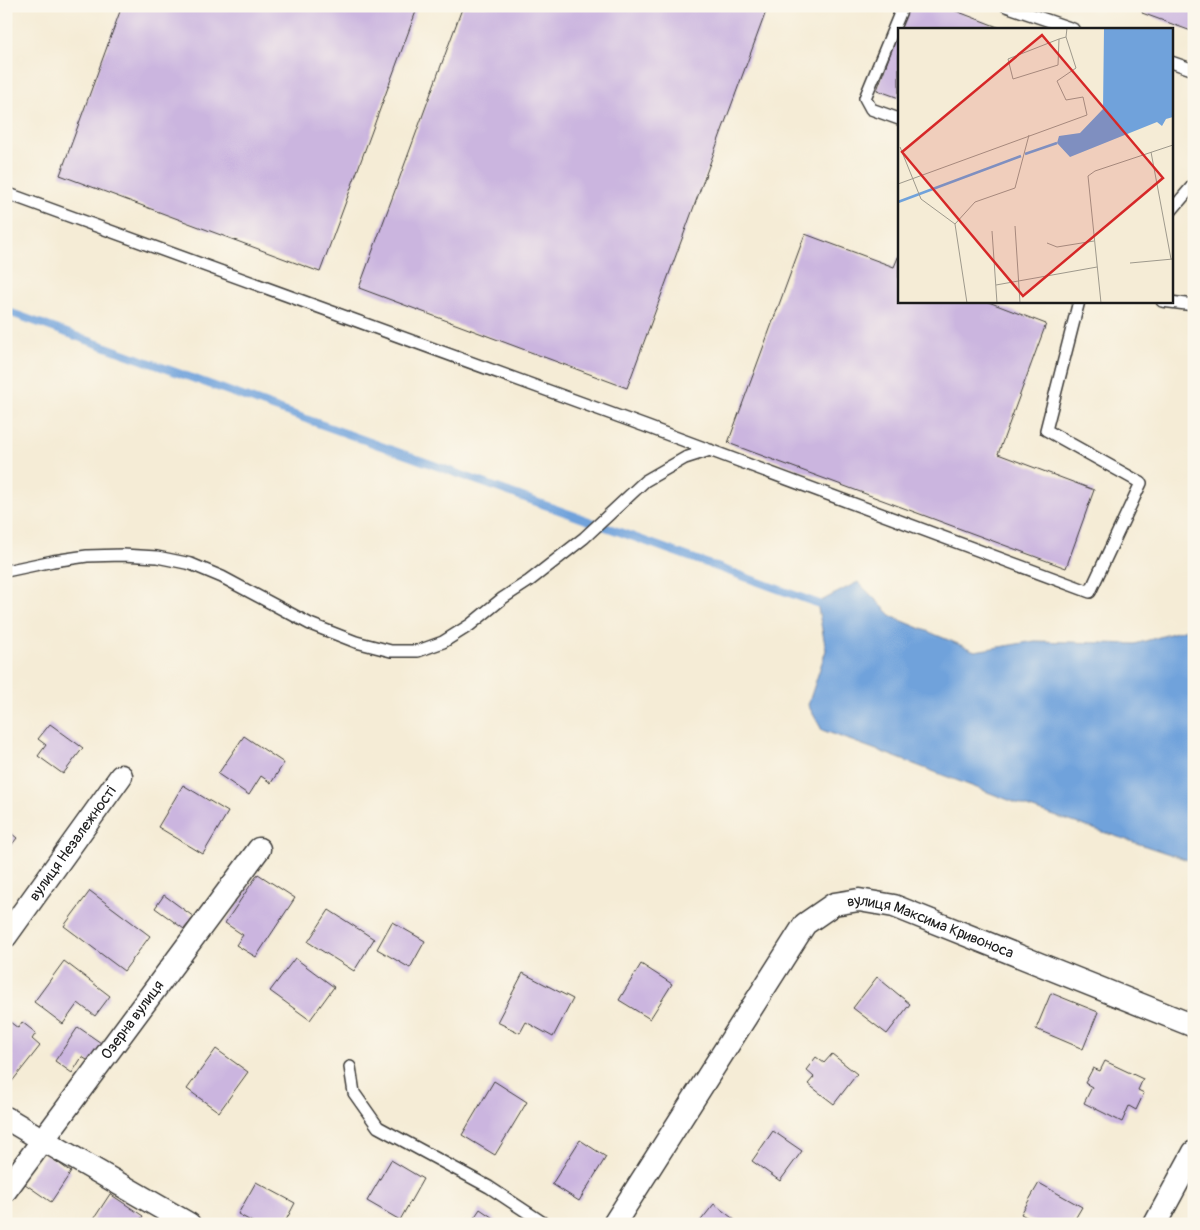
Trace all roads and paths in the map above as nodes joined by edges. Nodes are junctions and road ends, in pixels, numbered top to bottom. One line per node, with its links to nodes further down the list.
1 (903, 6): 6 (lane)
2 (1006, 6): 3 (lane)
3 (1070, 28)
4 (1172, 62): 5 (lane)
5 (1194, 70)
6 (898, 119)
7 (1194, 184): 9 (lane)
8 (6, 194): 13 (lane)
9 (1172, 210)
10 (1079, 302): 13 (lane)
11 (1170, 302): 12 (lane)
12 (1194, 305)
13 (710, 450): 14 (lane)
14 (6, 571)
15 (121, 776): 17 (street, вулиця Незалежності)
16 (259, 849): 21 (street, Озерна вулиця)
17 (6, 936)
18 (1194, 1026): 26 (street, вулиця Максима Кривоноса)
19 (350, 1067): 25 (lane)
20 (6, 1118): 21 (street)
21 (43, 1140): 23 (street, Озерна вулиця); 24 (street)
22 (1194, 1152): 27 (street)
23 (6, 1190)
24 (189, 1224)
25 (545, 1224)
26 (614, 1224)
27 (1155, 1224)

